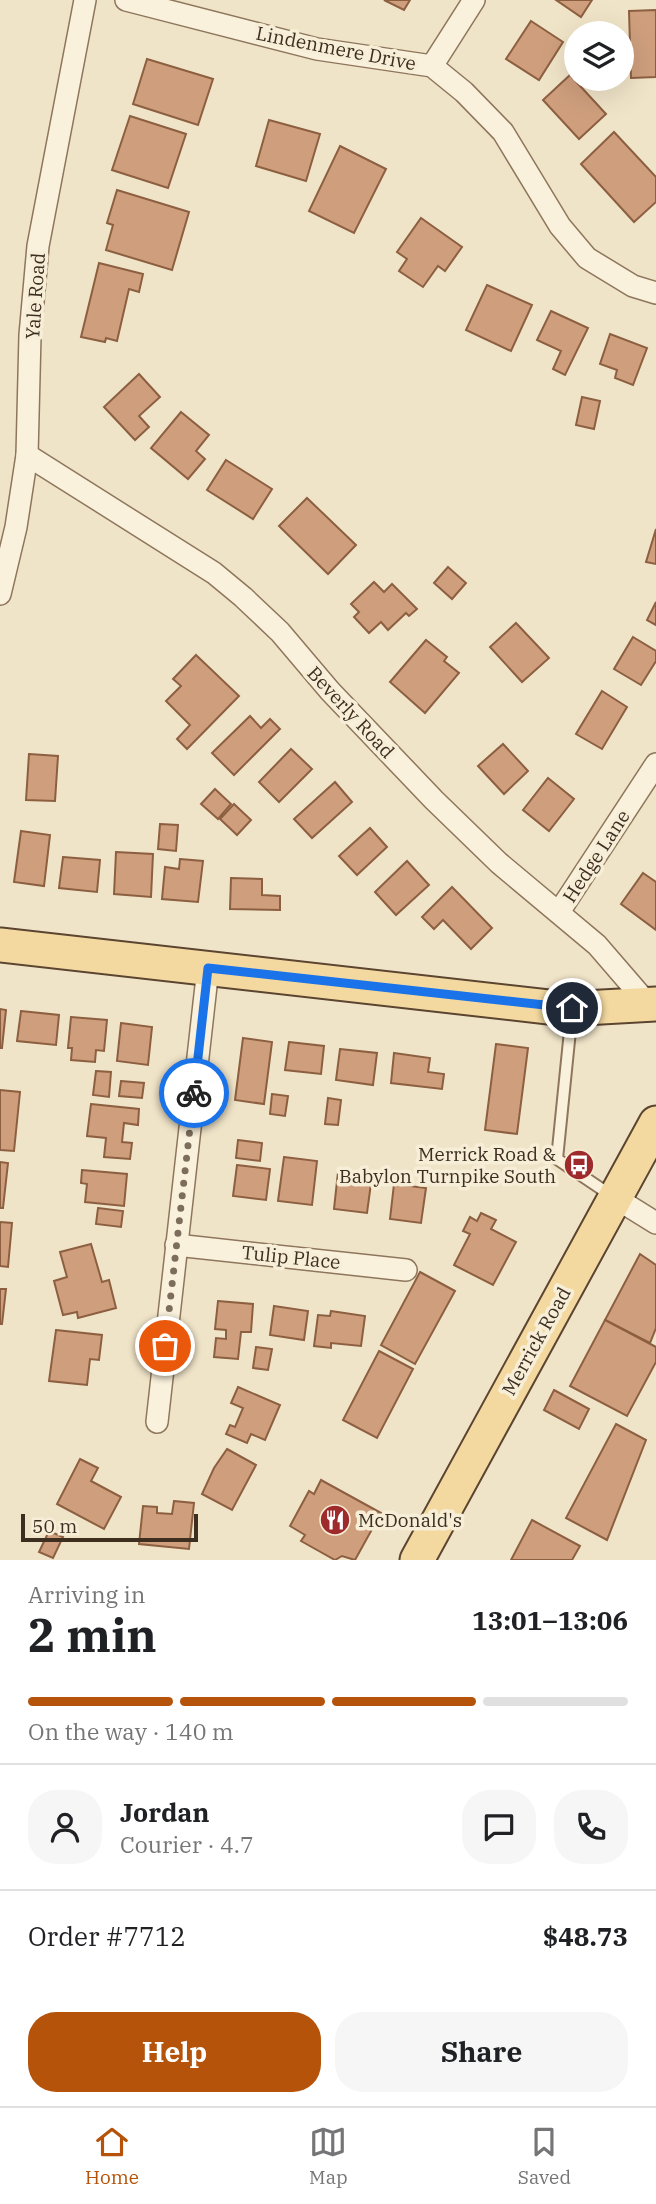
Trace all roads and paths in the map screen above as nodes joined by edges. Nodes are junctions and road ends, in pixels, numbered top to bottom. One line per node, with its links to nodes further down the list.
1 (85, 0): 7 (street, Yale Road)
2 (127, 0): 4 (street, Lindenmere Drive)
3 (474, 0): 5 (street)
4 (186, 8): 5 (street, Lindenmere Drive)
5 (432, 66): 6 (street, Lindenmere Drive)
6 (656, 293)
7 (27, 455): 8 (street, Yale Road); 10 (street, Beverly Road)
8 (0, 594)
9 (656, 764): 10 (street, Hedge Lane)
10 (559, 912): 13 (street, Beverly Road)
11 (0, 945): 12 (main road)
12 (208, 968): 14 (main road); 18 (street)
13 (652, 1004): 14 (main road)
14 (572, 1008): 16 (lane)
15 (656, 1123): 16 (main road, Merrick Road)
16 (614, 1197): 17 (street); 21 (main road, Merrick Road)
17 (656, 1223)
18 (176, 1245): 19 (street, Tulip Place); 20 (street)
19 (407, 1270)
20 (156, 1422)
21 (417, 1560)

